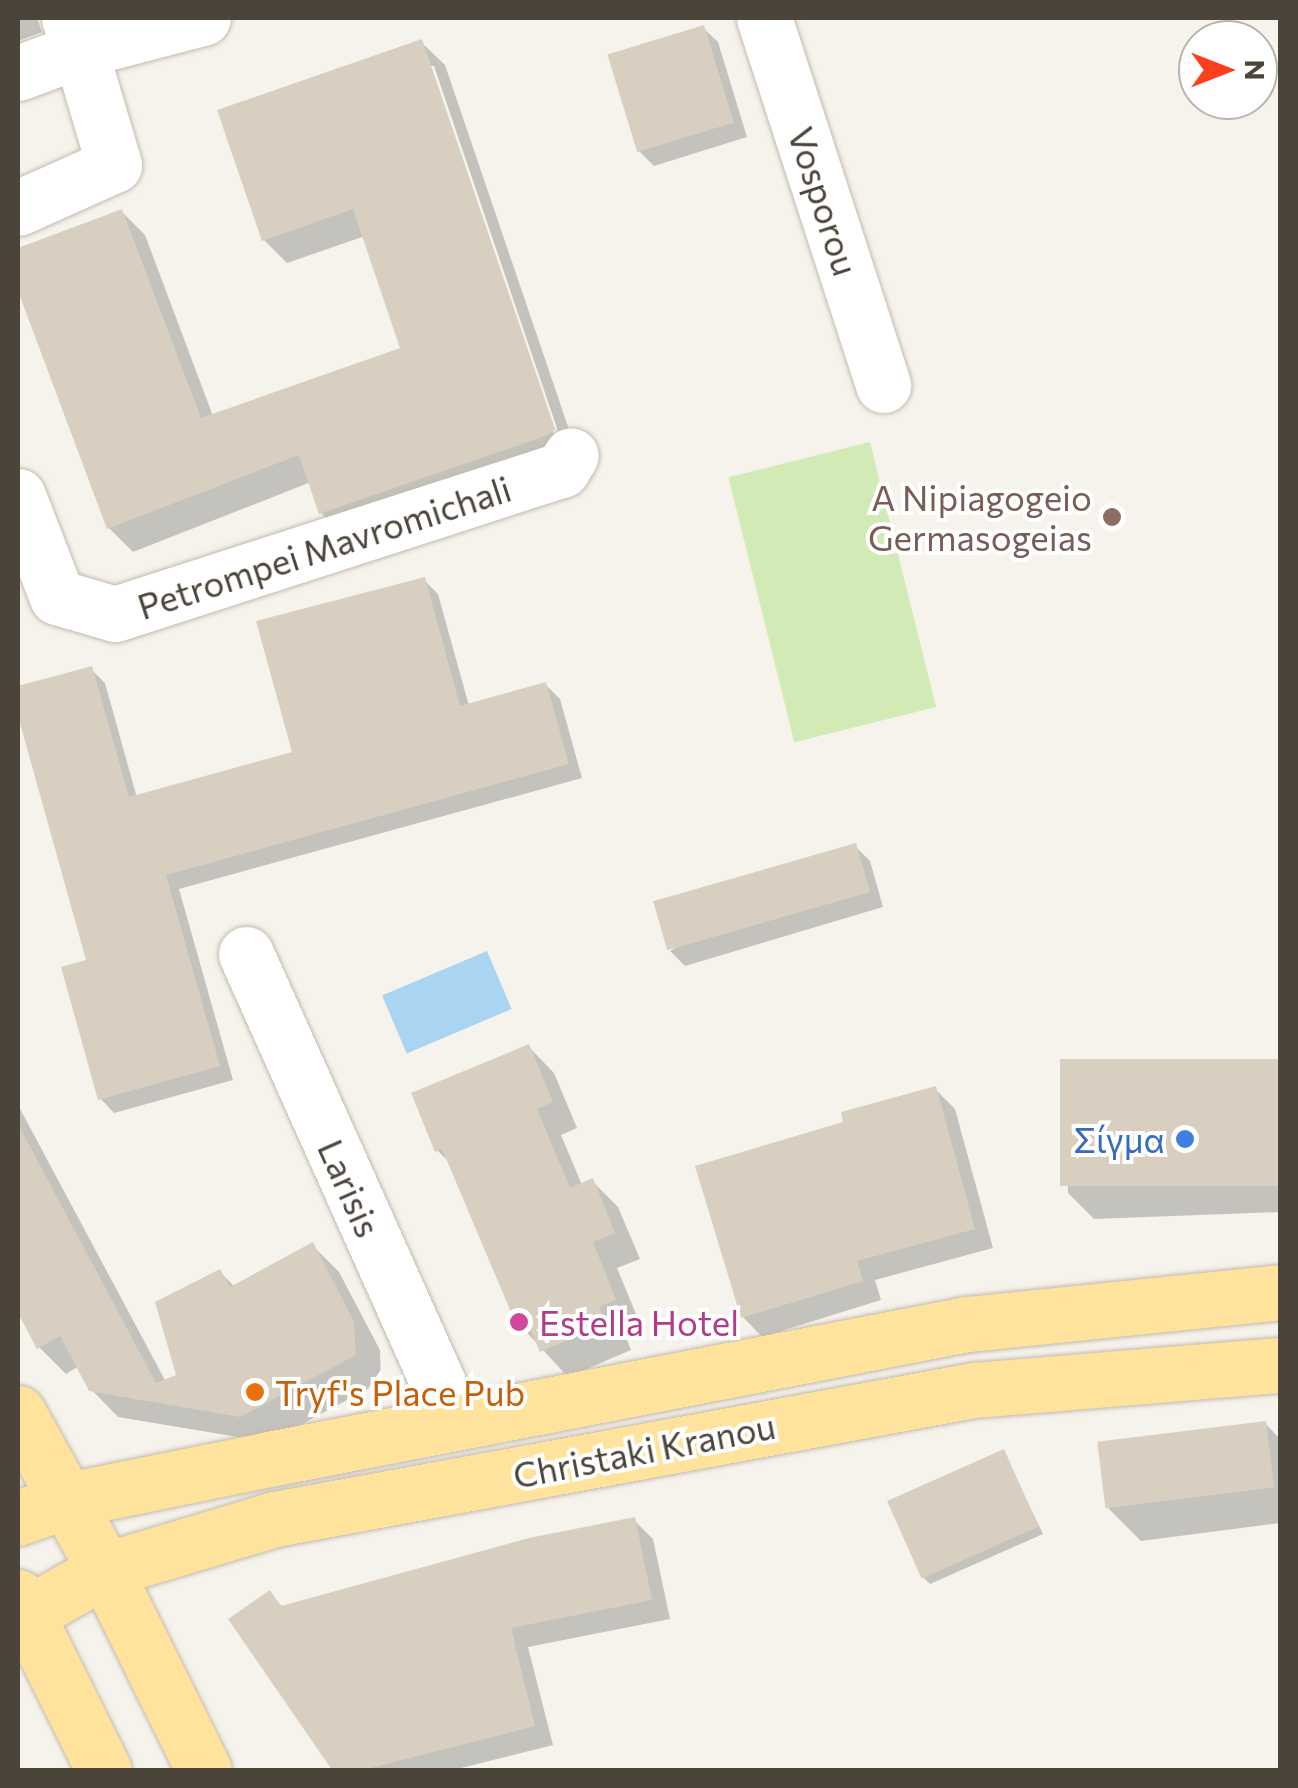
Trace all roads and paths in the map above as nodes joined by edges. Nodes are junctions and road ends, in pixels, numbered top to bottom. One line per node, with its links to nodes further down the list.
1 (203, 18): 3 (street)
2 (764, 18): 6 (street, Vosporou)
3 (74, 34): 4 (street); 5 (street)
4 (18, 73)
5 (18, 208)
6 (883, 385)
7 (571, 455): 8 (street, Petrompei Mavromichali)
8 (18, 496)
9 (246, 954): 13 (street, Larisis)
10 (1280, 1292): 13 (main road, Christaki Kranou)
11 (1280, 1365): 16 (main road, Christaki Kranou)
12 (18, 1412): 14 (main road)
13 (455, 1421): 14 (main road, Christaki Kranou)
14 (68, 1500): 15 (main road, Christaki Kranou); 16 (main road)
15 (18, 1518)
16 (105, 1570): 17 (main road, Christaki Kranou); 19 (main road)
17 (22, 1606): 18 (main road)
18 (104, 1770)
19 (204, 1770)

